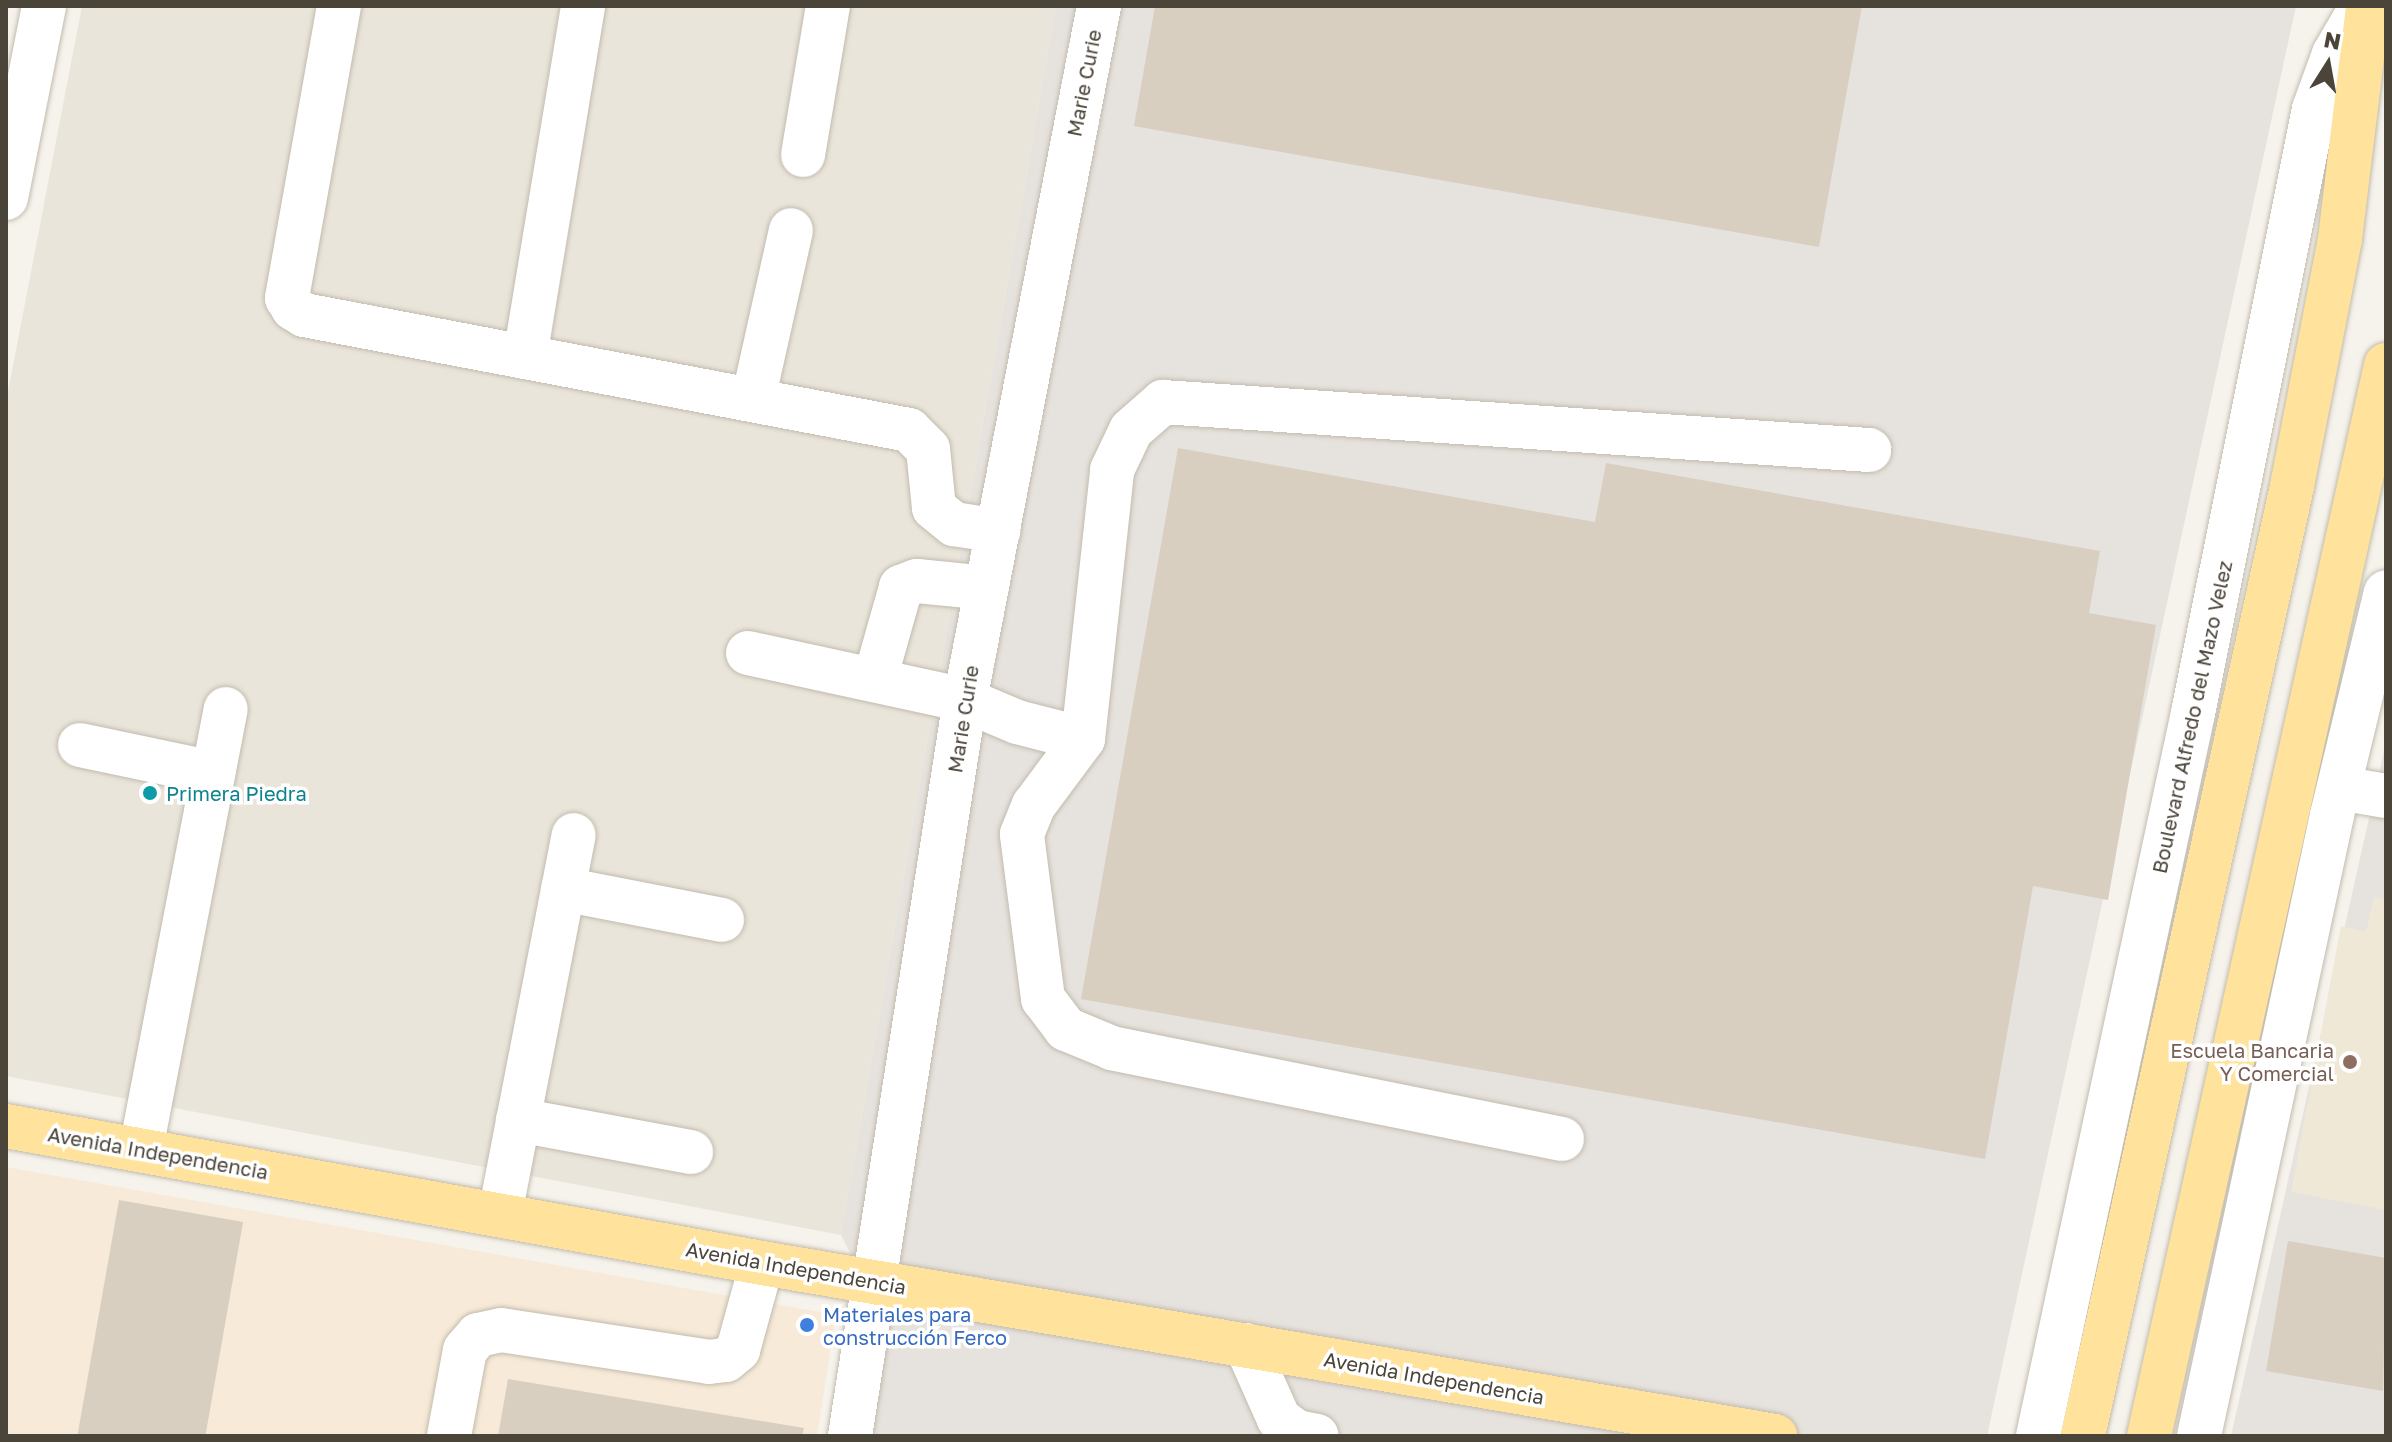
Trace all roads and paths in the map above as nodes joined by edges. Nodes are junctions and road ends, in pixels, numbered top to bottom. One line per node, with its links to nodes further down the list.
1 (44, 6): 8 (street)
2 (339, 6): 10 (street)
3 (583, 6): 10 (street)
4 (828, 6): 7 (street)
5 (1099, 6): 14 (street, Marie Curie)
6 (2365, 6): 43 (street, Boulevard Alfredo del Mazo Velez); 44 (main road, Boulevard Alfredo del Mazo Velez)
7 (803, 155)
8 (6, 198)
9 (791, 230): 12 (street)
10 (525, 357): 12 (street)
11 (2386, 365): 45 (main road)
12 (753, 400): 14 (street)
13 (1869, 450): 21 (street)
14 (998, 531): 15 (street, Marie Curie)
15 (987, 588): 18 (street); 19 (street, Marie Curie)
16 (2386, 592): 24 (street)
17 (748, 653): 18 (street)
18 (875, 679): 19 (street)
19 (965, 700): 21 (street); 36 (street, Marie Curie)
20 (226, 709): 23 (street)
21 (1083, 739): 31 (street)
22 (80, 745): 23 (street)
23 (213, 773): 32 (street)
24 (2339, 788): 25 (street); 46 (street)
25 (2386, 796)
26 (574, 835): 27 (street)
27 (563, 889): 28 (street); 29 (street)
28 (722, 920)
29 (518, 1120): 33 (street); 34 (street)
30 (6, 1126): 32 (main road, Avenida Independencia)
31 (1562, 1139)
32 (141, 1149): 34 (main road, Avenida Independencia)
33 (691, 1152)
34 (500, 1214): 35 (main road, Avenida Independencia)
35 (762, 1263): 36 (main road, Avenida Independencia); 39 (street)
36 (877, 1282): 37 (main road, Avenida Independencia); 40 (street, Marie Curie)
37 (1246, 1345): 38 (main road, Avenida Independencia); 41 (street)
38 (1708, 1431): 42 (main road, Avenida Independencia)
39 (449, 1436)
40 (850, 1436)
41 (1317, 1436)
42 (1775, 1436)
43 (2038, 1436)
44 (2083, 1436)
45 (2149, 1436)
46 (2199, 1436)

